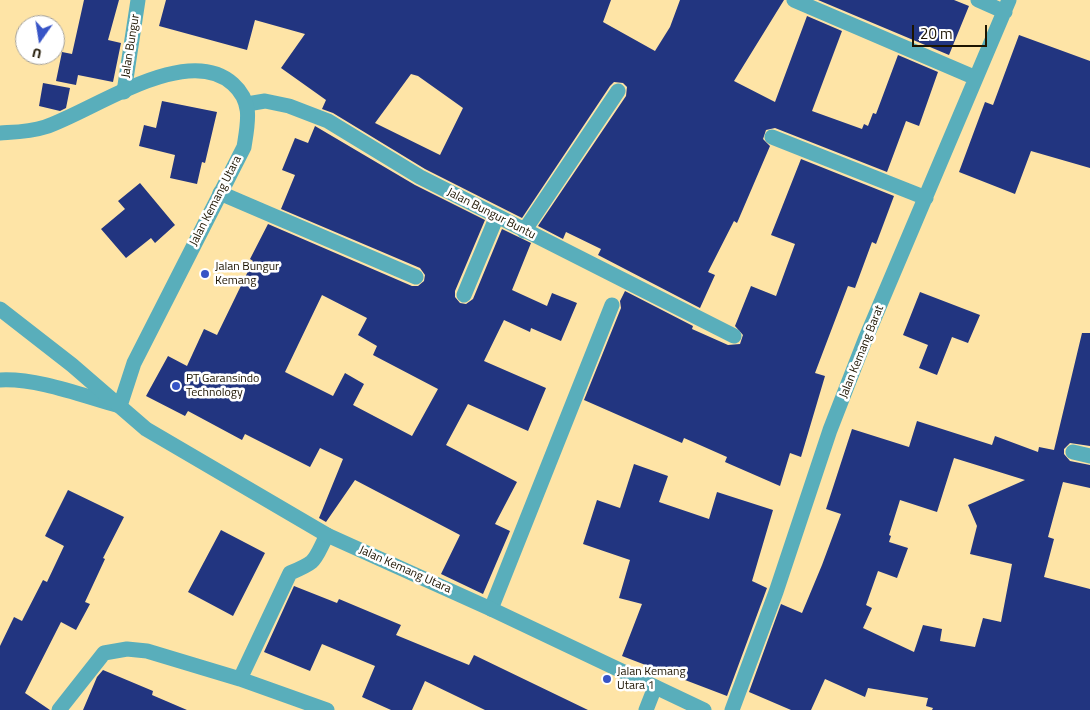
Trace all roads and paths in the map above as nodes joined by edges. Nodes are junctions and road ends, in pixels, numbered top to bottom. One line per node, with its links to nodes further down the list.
1 (138, 0): 7 (street, Jalan Bungur)
2 (794, 0): 5 (street)
3 (978, 0): 4 (street)
4 (1007, 6): 5 (street, Jalan Kemang Barat)
5 (976, 78): 12 (street, Jalan Kemang Barat)
6 (618, 91): 14 (street)
7 (124, 92): 8 (street); 9 (street)
8 (247, 104): 11 (street, Jalan Kemang Utara); 13 (street, Jalan Bungur Buntu)
9 (0, 133)
10 (772, 137): 12 (street)
11 (220, 193): 15 (street); 21 (street, Jalan Kemang Utara)
12 (926, 198): 32 (street, Jalan Kemang Barat)
13 (498, 216): 14 (street, Jalan Bungur Buntu); 16 (street)
14 (524, 231): 19 (street, Jalan Bungur Buntu)
15 (416, 276)
16 (464, 295)
17 (612, 305): 25 (street)
18 (0, 309): 21 (street, Jalan Kemang Utara)
19 (734, 336)
20 (0, 380): 21 (street)
21 (120, 406): 24 (street, Jalan Kemang Utara)
22 (1073, 452): 23 (street)
23 (1090, 456)
24 (327, 535): 25 (street, Jalan Kemang Utara); 26 (street)
25 (491, 608): 27 (street, Jalan Kemang Utara)
26 (240, 679): 28 (street); 29 (street)
27 (655, 688): 30 (street); 31 (street, Jalan Kemang Utara)
28 (59, 710)
29 (328, 710)
30 (646, 710)
31 (704, 710)
32 (732, 710)

